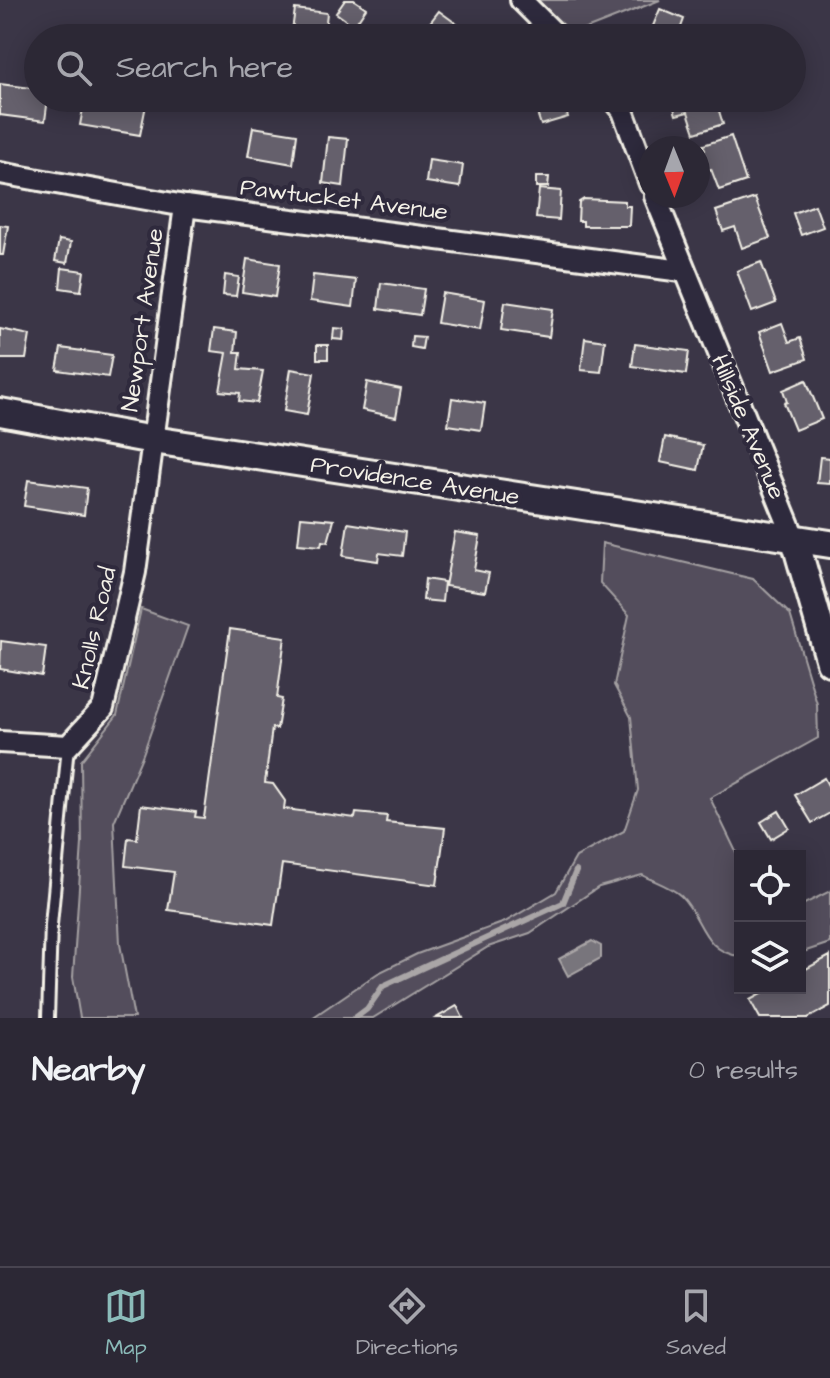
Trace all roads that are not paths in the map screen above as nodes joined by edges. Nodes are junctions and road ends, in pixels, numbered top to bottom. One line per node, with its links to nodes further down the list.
1 (521, 0): 2 (street)
2 (545, 24)
3 (623, 112): 4 (street)
4 (638, 152)
5 (0, 173): 6 (street, Pawtucket Avenue)
6 (185, 206): 8 (street, Pawtucket Avenue); 10 (street, Newport Avenue)
7 (659, 208): 8 (street, Hillside Avenue)
8 (682, 271): 11 (street, Hillside Avenue)
9 (0, 412): 10 (street, Providence Avenue)
10 (153, 440): 11 (street, Providence Avenue); 15 (street, Knolls Road)
11 (795, 540): 12 (street, Providence Avenue); 13 (street, Hillside Avenue)
12 (830, 544)
13 (830, 662)
14 (0, 742): 15 (street)
15 (68, 746): 16 (lane)
16 (48, 1018)

